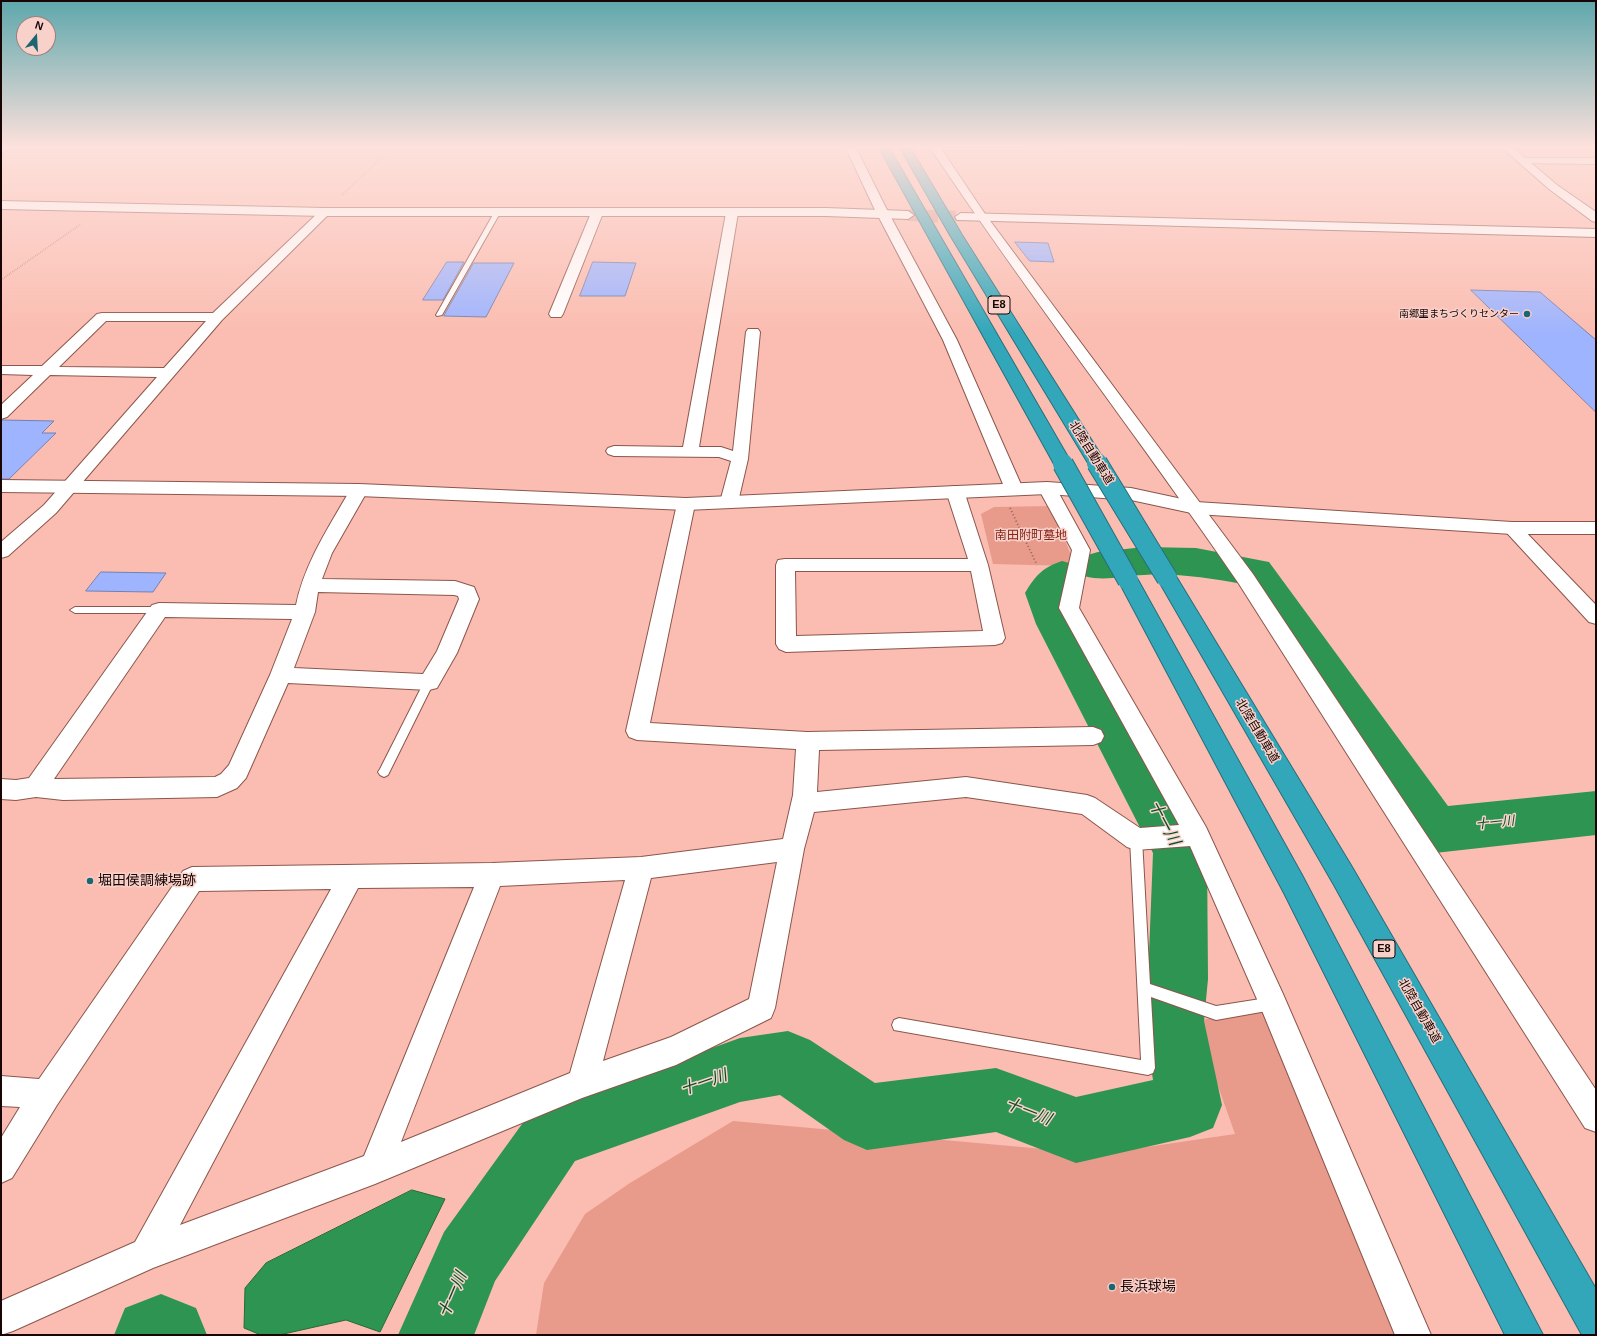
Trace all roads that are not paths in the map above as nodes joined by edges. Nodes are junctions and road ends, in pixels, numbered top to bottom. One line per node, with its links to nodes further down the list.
1 (165, 208): 7 (street)
2 (881, 208): 11 (street)
3 (917, 208): 73 (highway, E8, bridge)
4 (940, 208): 71 (highway, 北陸自動車道 / E8, bridge)
5 (976, 208): 13 (street)
6 (1583, 208): 15 (street)
7 (324, 212): 8 (street); 19 (street)
8 (497, 213): 9 (street); 18 (lane)
9 (597, 213): 10 (street); 17 (street)
10 (732, 213): 11 (street); 26 (street)
11 (884, 214): 12 (street); 31 (street)
12 (908, 215)
13 (981, 216): 14 (street); 16 (street); 36 (street)
14 (961, 217)
15 (1596, 218)
16 (1596, 233)
17 (556, 314)
18 (439, 315)
19 (218, 317): 22 (street); 23 (street)
20 (753, 332): 27 (street)
21 (1, 370): 22 (street)
22 (45, 372): 23 (street); 24 (street)
23 (169, 373): 29 (street)
24 (1, 414)
25 (614, 451): 26 (street)
26 (690, 452): 27 (street)
27 (740, 459): 34 (street)
28 (1, 486): 29 (street)
29 (71, 488): 32 (street); 39 (street)
30 (1047, 488): 31 (street); 36 (street); 54 (street)
31 (1008, 489): 33 (street)
32 (359, 490): 35 (street); 41 (street)
33 (955, 491): 34 (street); 40 (street)
34 (729, 502): 35 (street)
35 (686, 504): 49 (street)
36 (1196, 508): 37 (street); 66 (street)
37 (1512, 528): 38 (street); 45 (street)
38 (1596, 528)
39 (1, 552)
40 (978, 565): 40 (street)
41 (310, 585): 44 (street); 47 (street)
42 (75, 610): 43 (lane)
43 (159, 610): 44 (street); 51 (street)
44 (305, 612): 46 (street)
45 (1596, 617)
46 (281, 675): 47 (street); 51 (street)
47 (429, 682): 50 (lane)
48 (1093, 736): 49 (street)
49 (806, 741): 53 (street)
50 (384, 772)
51 (36, 787): 52 (street)
52 (1, 789)
53 (805, 803): 55 (street); 56 (street)
54 (1192, 835): 55 (street); 61 (street)
55 (1145, 838): 60 (lane)
56 (792, 848): 57 (street); 63 (street)
57 (641, 868): 58 (street); 63 (street)
58 (492, 875): 59 (street); 68 (street)
59 (350, 878): 65 (street); 69 (street)
60 (1143, 988): 61 (lane); 62 (lane)
61 (1273, 1004): 72 (street)
62 (899, 1025)
63 (582, 1083): 68 (street)
64 (1, 1091): 65 (street)
65 (46, 1094): 67 (street)
66 (1596, 1117)
67 (1, 1167)
68 (376, 1168): 69 (street)
69 (147, 1254): 70 (street)
70 (1, 1319)
71 (1596, 1324)
72 (1413, 1335)
73 (1525, 1335)

